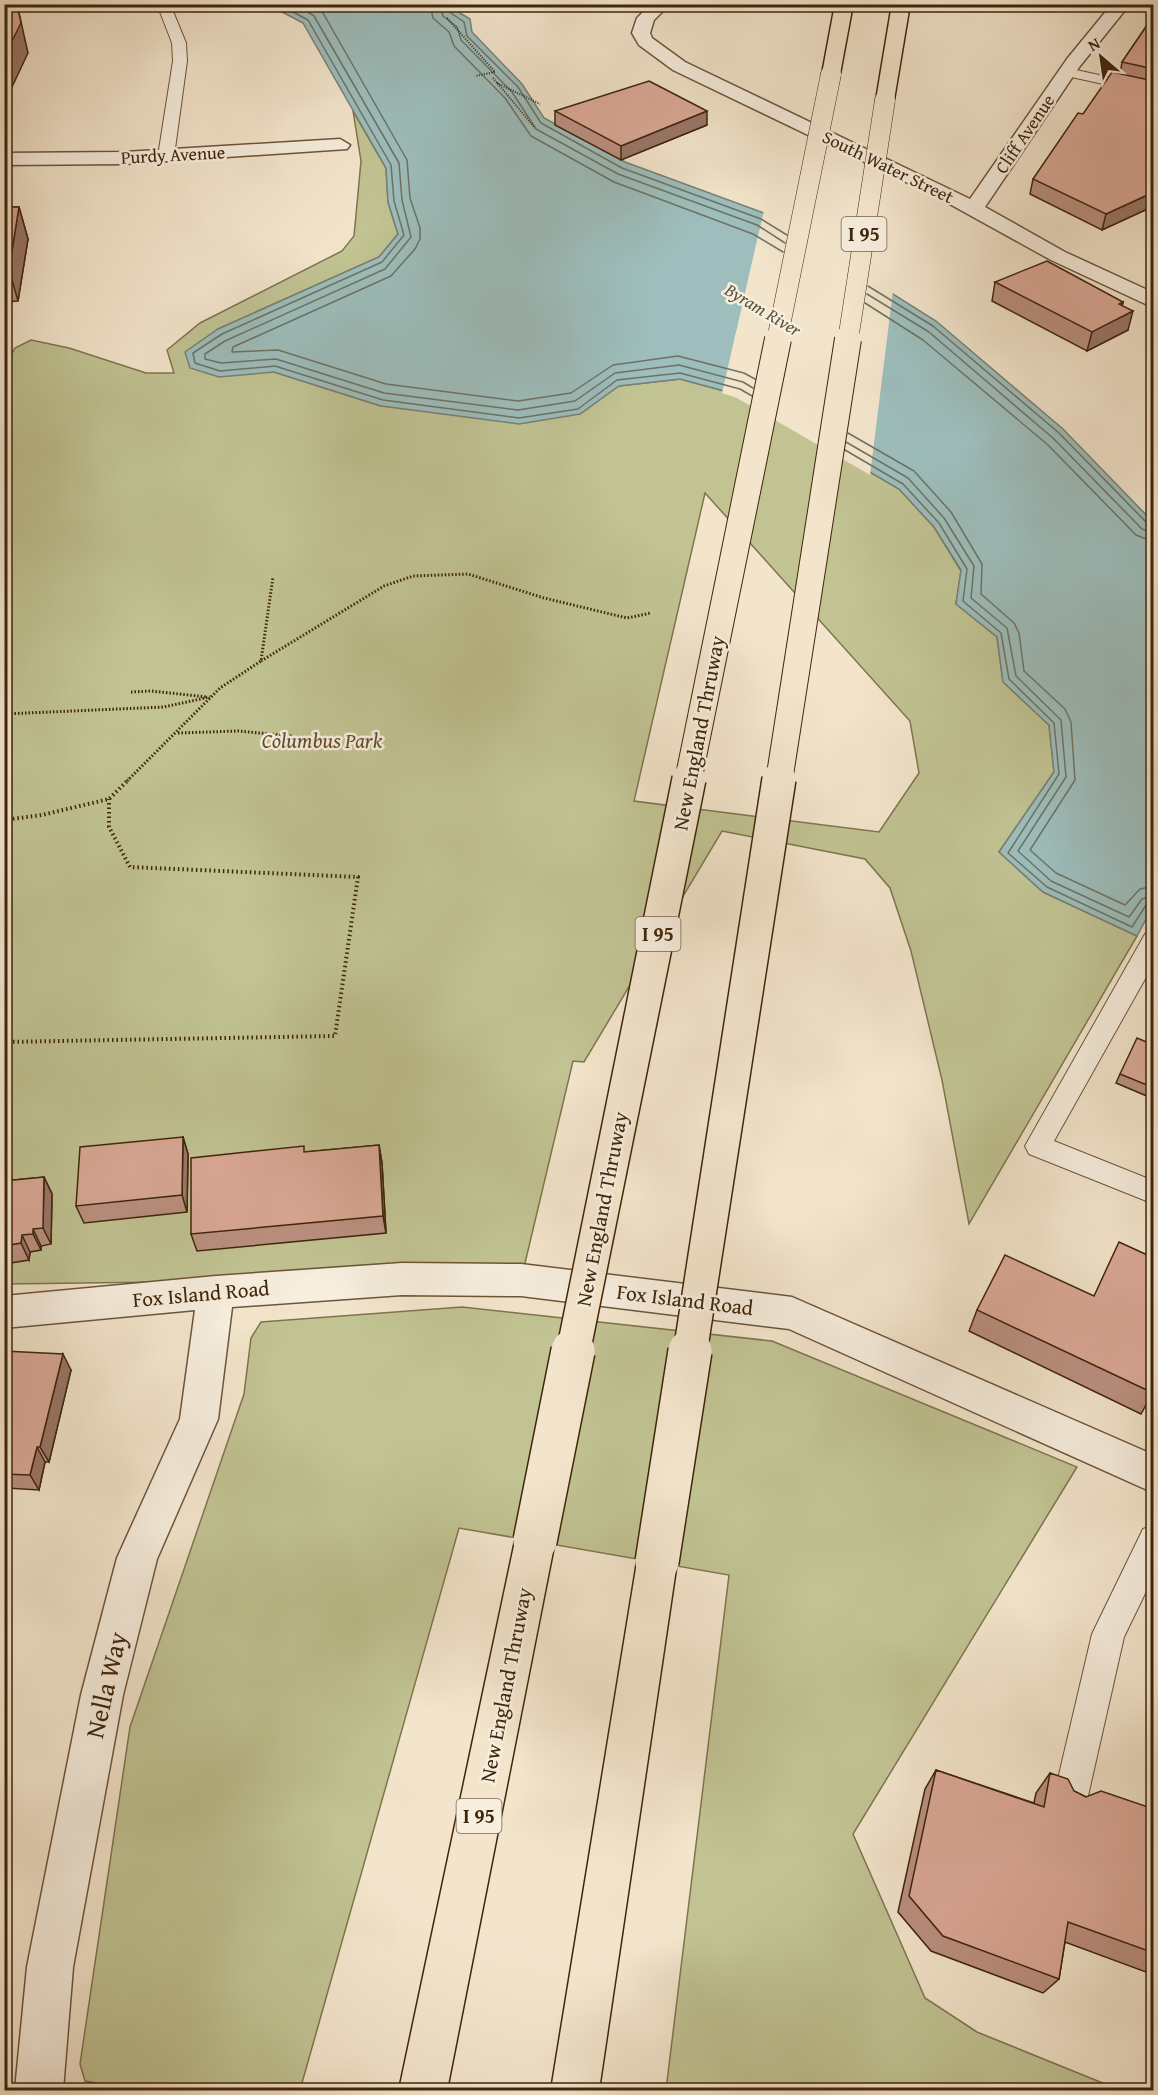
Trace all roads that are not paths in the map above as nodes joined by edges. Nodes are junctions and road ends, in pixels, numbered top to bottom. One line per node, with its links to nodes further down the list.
1 (164, 4): 10 (lane)
2 (662, 4): 6 (street, South Water Street)
3 (844, 4): 23 (highway, New England Thruway / I 95, bridge)
4 (901, 4): 17 (highway, I 95, bridge)
5 (1122, 4): 7 (street, Cliff Avenue)
6 (641, 11): 12 (street, South Water Street)
7 (1067, 72): 8 (lane); 12 (street, Cliff Avenue)
8 (1154, 91)
9 (340, 145): 10 (street, Purdy Avenue)
10 (166, 156): 11 (street, Purdy Avenue)
11 (4, 159)
12 (974, 208): 13 (street, South Water Street)
13 (1154, 302)
14 (1154, 940): 15 (lane)
15 (1154, 1193)
16 (216, 1292): 17 (street, Fox Island Road); 18 (street, Fox Island Road); 22 (street, Nella Way)
17 (698, 1302): 19 (street, Fox Island Road); 24 (highway, I 95, bridge)
18 (4, 1312)
19 (1154, 1475)
20 (1154, 1540): 21 (lane)
21 (1071, 1796)
22 (39, 2091)
23 (423, 2091)
24 (575, 2091)

